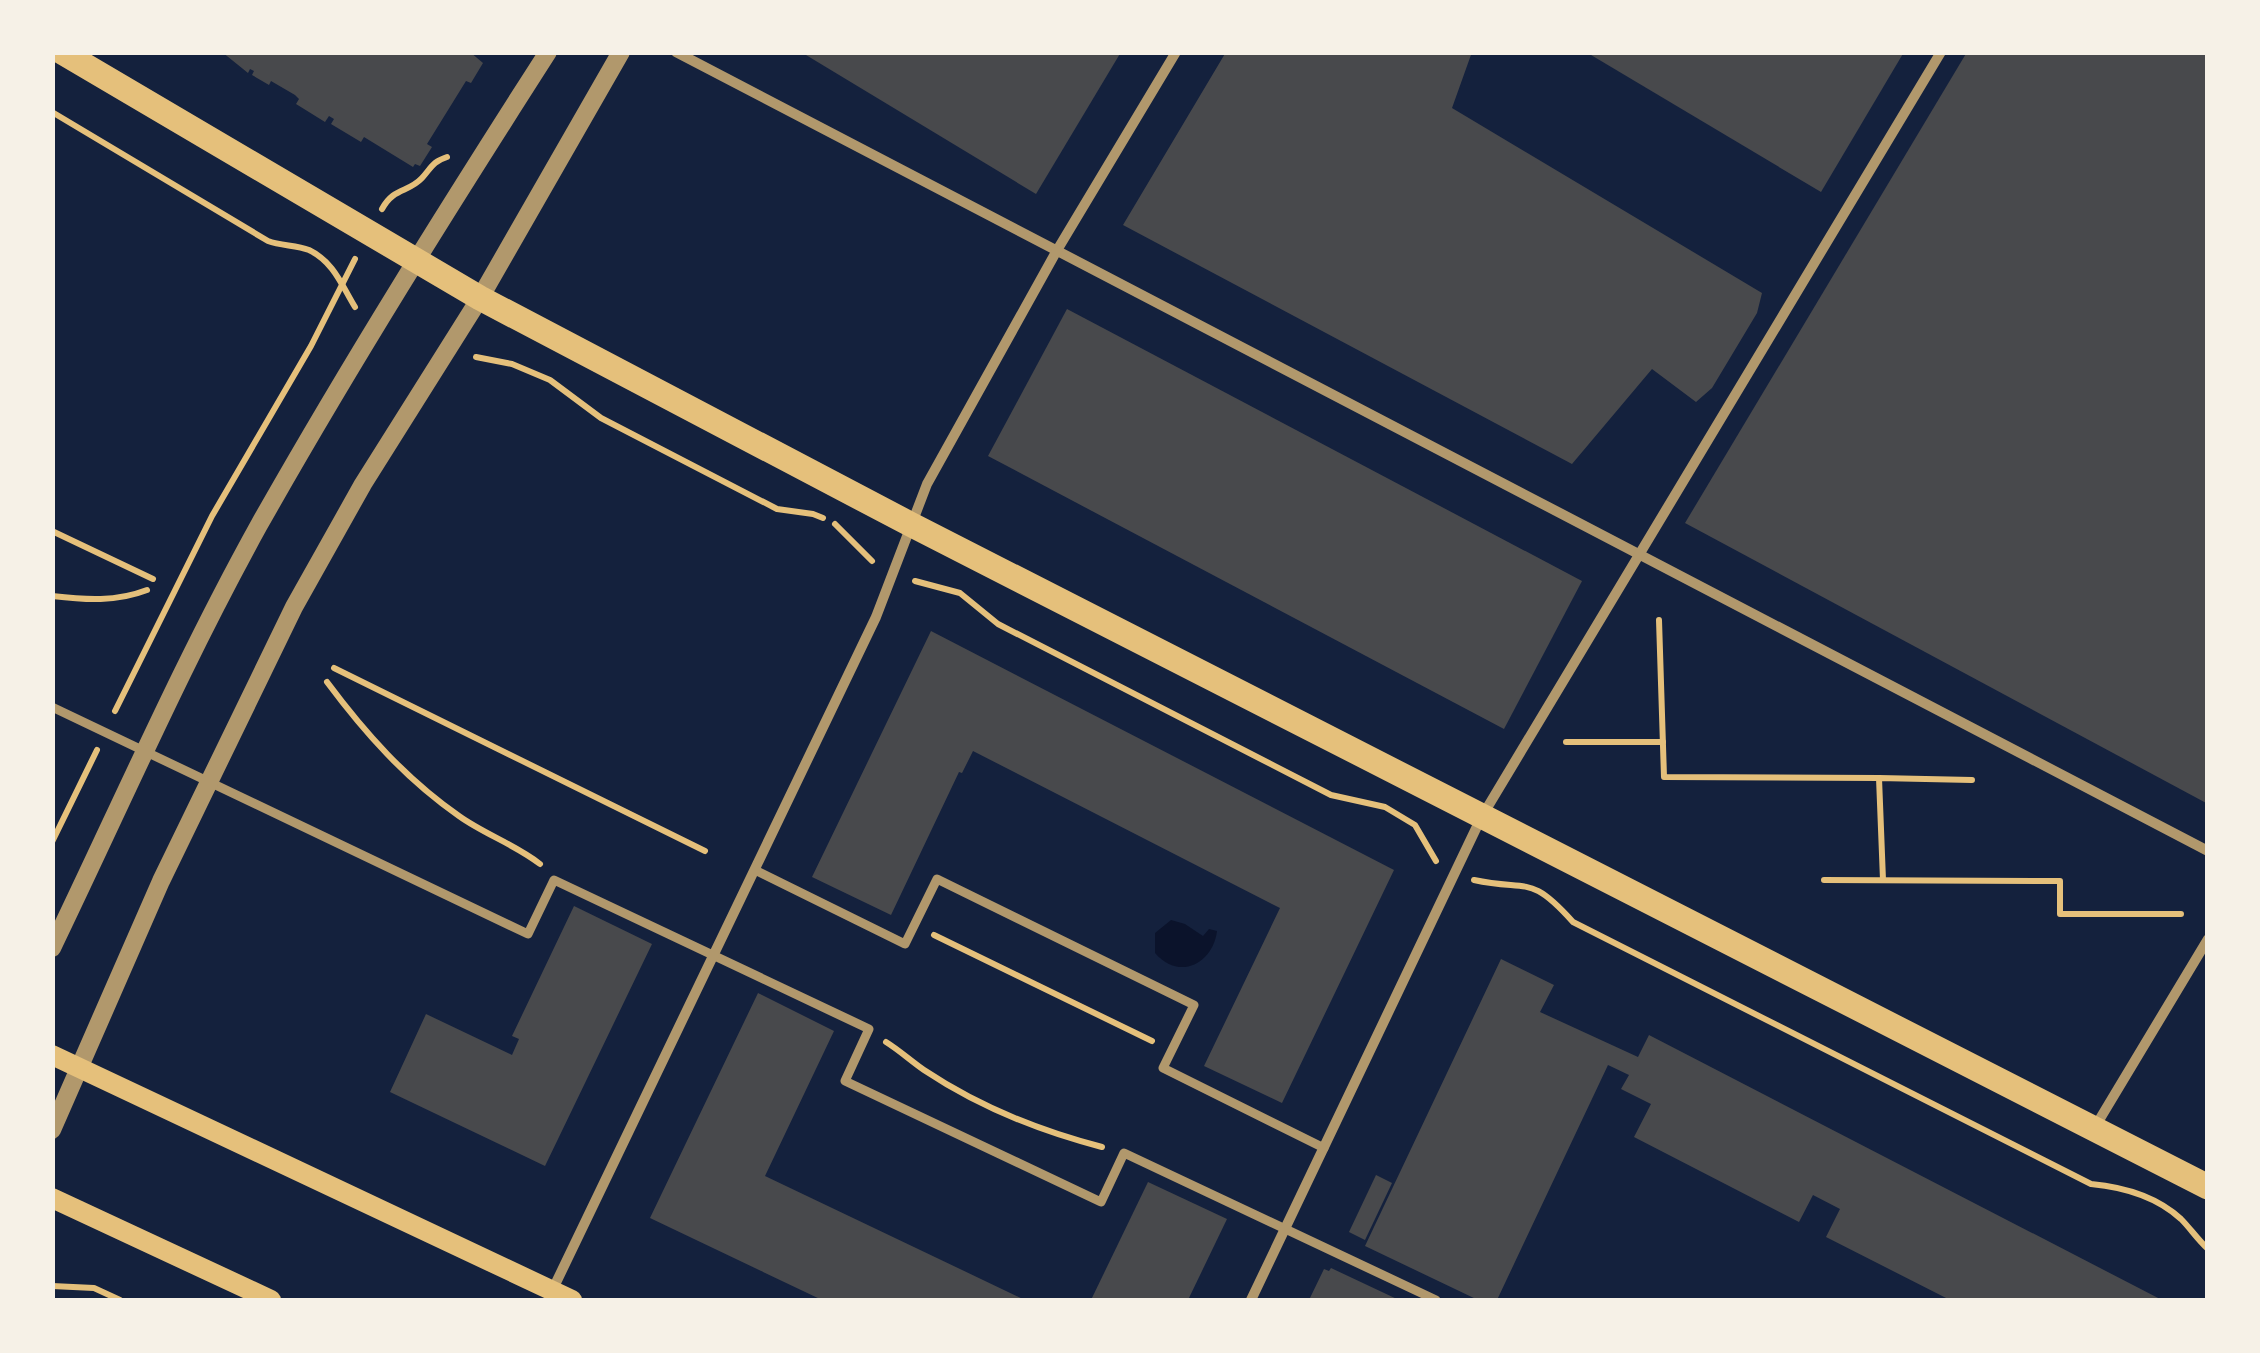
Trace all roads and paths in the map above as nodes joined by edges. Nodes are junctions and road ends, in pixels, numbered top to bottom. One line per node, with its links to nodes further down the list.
1 (62, 52): 9 (main road)
2 (548, 52): 11 (street)
3 (621, 52): 13 (street)
4 (676, 52): 10 (street)
5 (1176, 52): 10 (street)
6 (1941, 52): 18 (street)
7 (52, 112): 12 (path)
8 (454, 151): 9 (path)
9 (368, 234): 11 (main road); 12 (path)
10 (1056, 252): 16 (street); 18 (street)
11 (414, 261): 13 (main road); 14 (street)
12 (343, 282): 14 (path); 27 (path)
13 (480, 298): 15 (street); 16 (main road)
14 (378, 322): 30 (street)
15 (445, 350): 19 (path); 33 (street)
16 (910, 524): 19 (street); 34 (main road)
17 (52, 531): 20 (path)
18 (1640, 554): 34 (street); 36 (street)
19 (892, 570): 38 (street); 39 (path)
20 (152, 579)
21 (147, 590): 22 (path)
22 (52, 596)
23 (1659, 620): 29 (path)
24 (334, 668): 37 (path)
25 (327, 682): 40 (path)
26 (52, 707): 27 (street)
27 (105, 732): 30 (street); 35 (path)
28 (1566, 742): 29 (path)
29 (1663, 742): 31 (path)
30 (146, 752): 33 (street); 46 (street)
31 (1879, 778): 32 (path); 42 (path)
32 (1972, 780)
33 (208, 782): 40 (street); 51 (street)
34 (1481, 818): 39 (street); 52 (main road)
35 (52, 842)
36 (2208, 850)
37 (705, 851)
38 (755, 870): 44 (street); 47 (street)
39 (1456, 872): 54 (street); 59 (path)
40 (554, 880): 47 (street)
41 (1824, 880): 42 (path)
42 (1883, 880): 43 (path)
43 (2181, 914)
44 (915, 926): 49 (path); 49 (street)
45 (2208, 939): 52 (street)
46 (52, 948)
47 (713, 956): 48 (street); 61 (street)
48 (869, 1029): 55 (path); 55 (street)
49 (1172, 1050): 54 (street)
50 (52, 1055): 51 (main road)
51 (78, 1067): 53 (street); 61 (main road)
52 (2094, 1129): 56 (main road)
53 (52, 1130)
54 (1324, 1148): 58 (street)
55 (1124, 1153): 58 (street)
56 (2208, 1187)
57 (52, 1198): 63 (main road)
58 (1286, 1228): 64 (street); 65 (street)
59 (2208, 1249)
60 (52, 1286): 62 (path)
61 (562, 1296)
62 (120, 1300)
63 (271, 1300)
64 (1251, 1300)
65 (1436, 1300)

